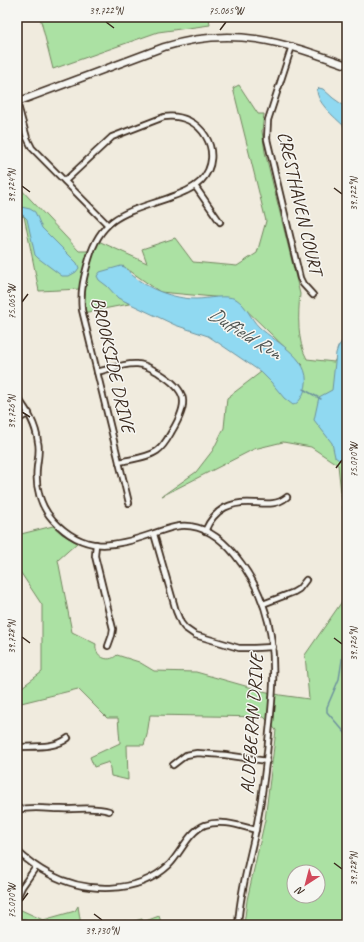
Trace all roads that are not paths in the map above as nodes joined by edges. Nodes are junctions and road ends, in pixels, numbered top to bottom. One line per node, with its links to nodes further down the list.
1 (292, 46): 2 (street); 3 (street); 8 (street, CRESTHAVEN COURT)
2 (347, 65)
3 (17, 102): 4 (street)
4 (65, 181): 5 (street, BROOKSIDE DRIVE); 7 (street)
5 (195, 186): 6 (street); 7 (street, BROOKSIDE DRIVE)
6 (220, 222)
7 (107, 224): 9 (street, BROOKSIDE DRIVE)
8 (313, 295)
9 (97, 372): 13 (street, BROOKSIDE DRIVE); 13 (street)
10 (17, 397): 11 (street, ALDEBERAN DRIVE)
11 (29, 413): 12 (street); 18 (street, ALDEBERAN DRIVE)
12 (17, 420)
13 (119, 462): 15 (street, BROOKSIDE DRIVE)
14 (287, 497): 16 (street)
15 (129, 503)
16 (206, 531): 17 (street, ALDEBERAN DRIVE); 20 (street, ALDEBERAN DRIVE)
17 (154, 534): 18 (street, ALDEBERAN DRIVE); 22 (street)
18 (96, 544): 21 (street)
19 (306, 580): 20 (street)
20 (263, 604): 22 (street, ALDEBERAN DRIVE)
21 (108, 646)
22 (273, 647): 25 (street, ALDEBERAN DRIVE)
23 (68, 738): 24 (street)
24 (17, 747)
25 (267, 760): 26 (street); 29 (street, ALDEBERAN DRIVE)
26 (173, 765)
27 (17, 810): 28 (street)
28 (109, 811)
29 (256, 830): 31 (street); 33 (street, ALDEBERAN DRIVE)
30 (17, 851): 31 (street)
31 (36, 867): 32 (street)
32 (17, 898)
33 (238, 925)

